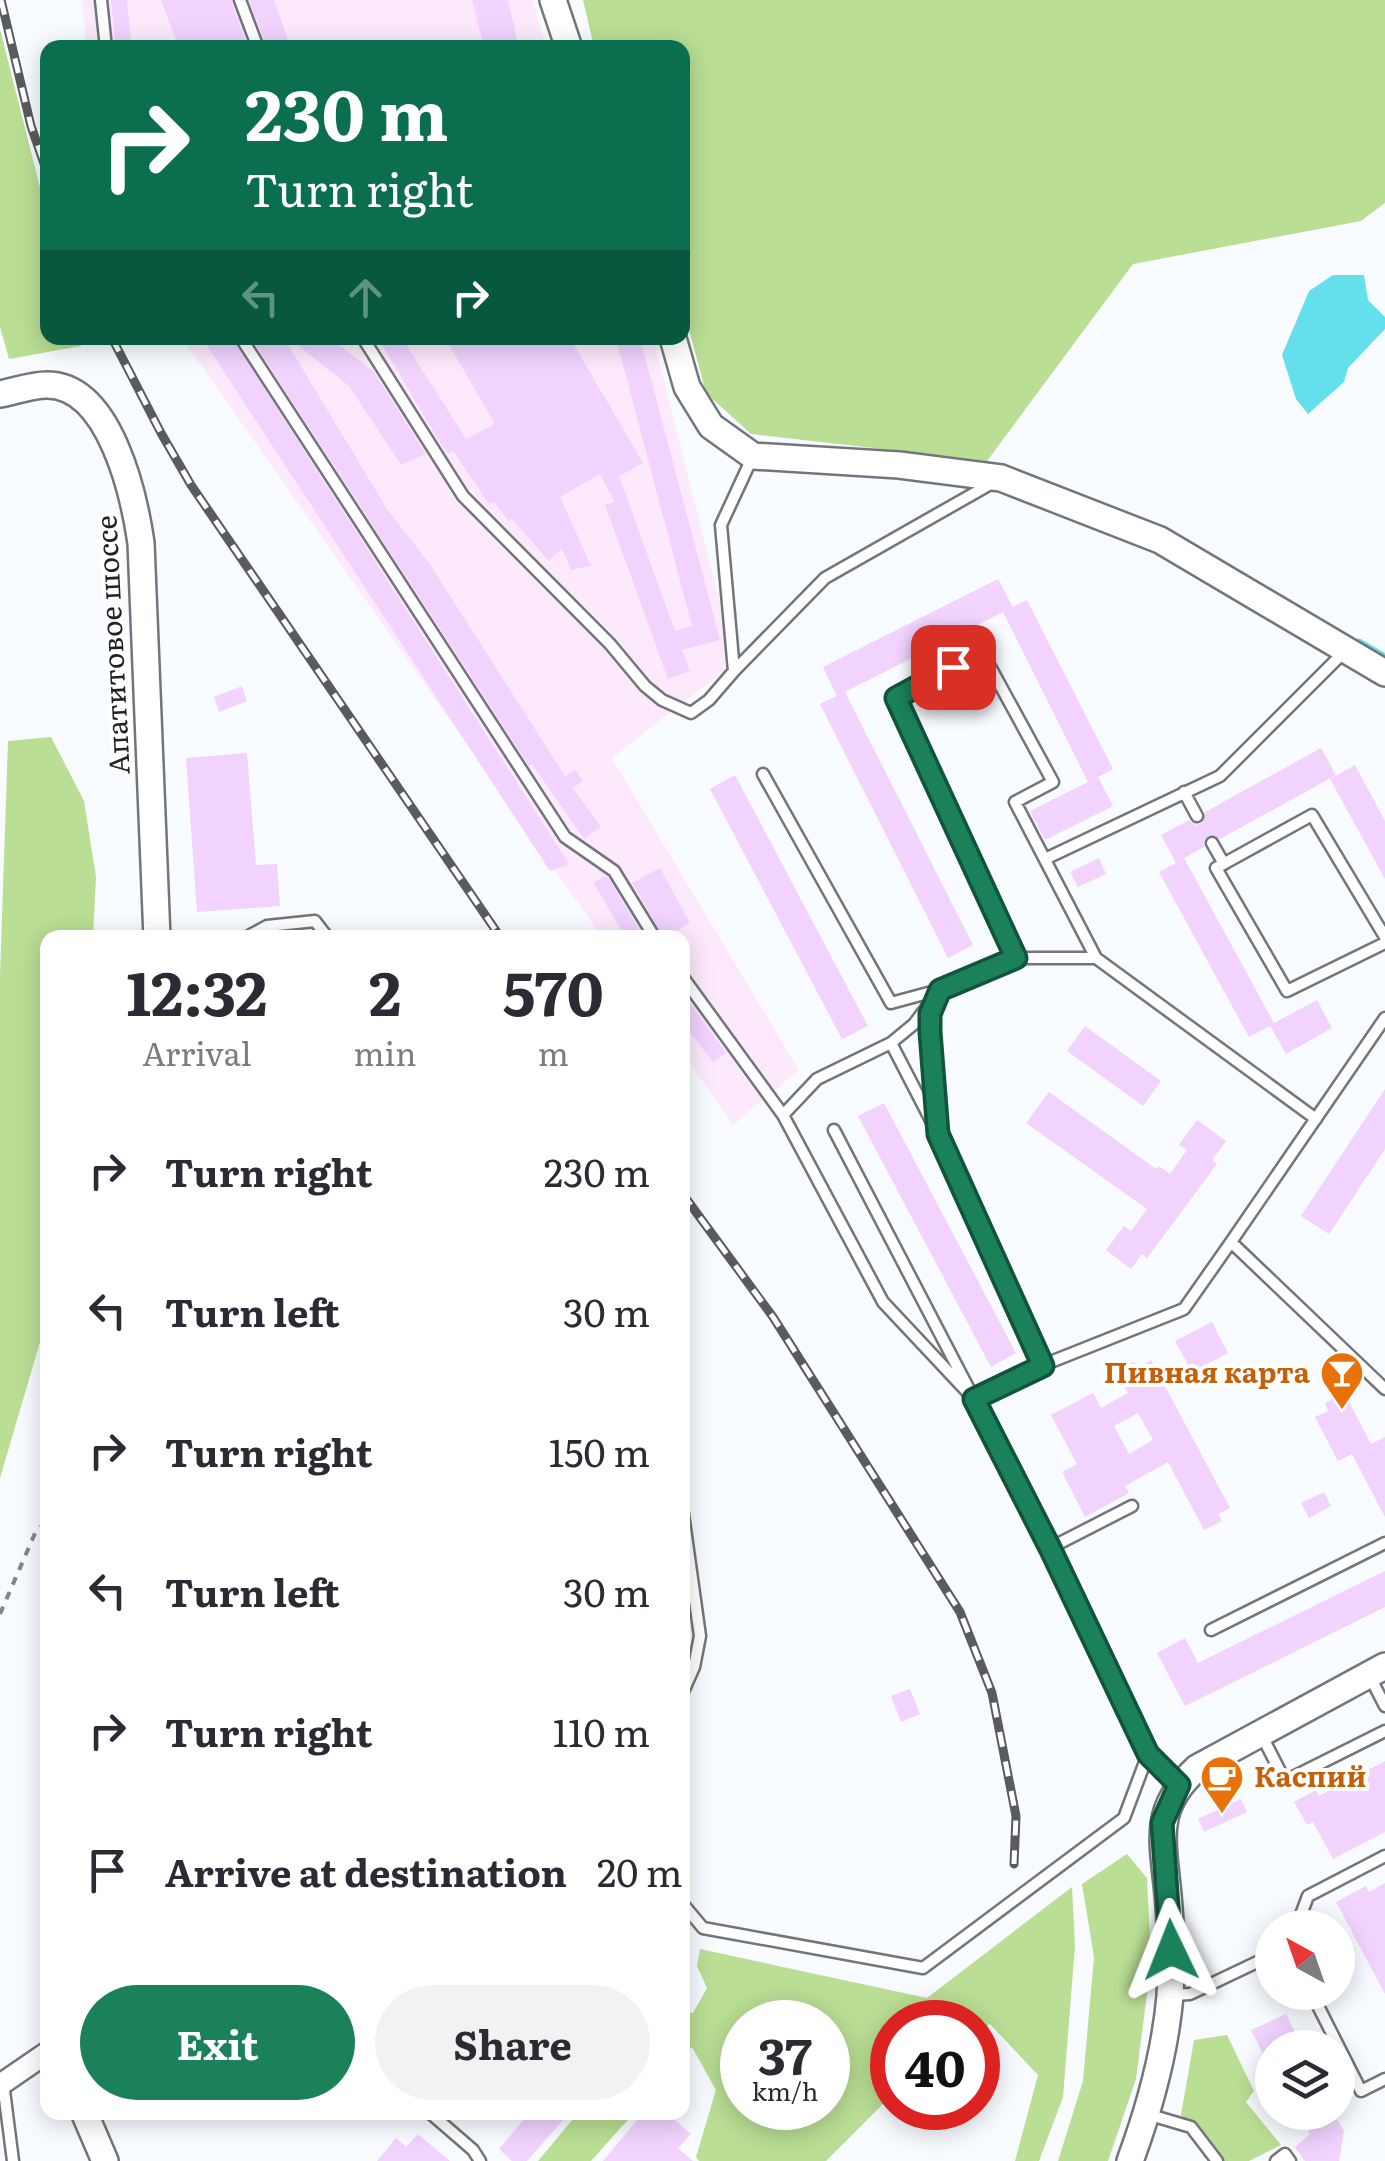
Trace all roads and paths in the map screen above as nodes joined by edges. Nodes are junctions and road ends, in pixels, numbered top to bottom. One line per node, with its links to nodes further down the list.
1 (101, 0): 4 (lane)
2 (240, 0): 5 (lane)
3 (554, 0): 6 (street)
4 (105, 40)
5 (255, 40)
6 (566, 40)
7 (246, 345): 25 (lane)
8 (367, 345): 14 (lane)
9 (675, 345): 11 (street)
10 (0, 394): 22 (street, Апатитовое шоссе)
11 (754, 456): 12 (street); 14 (lane)
12 (1001, 478): 13 (street); 14 (lane)
13 (1347, 649): 15 (street); 17 (lane)
14 (734, 671)
15 (1385, 672)
16 (762, 774): 30 (lane)
17 (1184, 792): 18 (lane); 20 (lane)
18 (1197, 816)
19 (1212, 843): 21 (lane)
20 (1045, 859): 27 (lane); 28 (lane)
21 (1224, 864): 26 (lane); 26 (lane)
22 (157, 930)
23 (260, 930): 24 (lane)
24 (322, 930)
25 (650, 930)
26 (1385, 940)
27 (1016, 958): 28 (lane); 30 (lane)
28 (1096, 958): 34 (lane)
29 (690, 987): 33 (lane)
30 (940, 990): 32 (lane); 36 (lane)
31 (1385, 1018): 34 (lane)
32 (890, 1044): 33 (lane); 36 (lane)
33 (783, 1115): 40 (lane)
34 (1316, 1119): 37 (lane)
35 (834, 1130): 40 (lane)
36 (938, 1134): 38 (lane)
37 (1230, 1242): 38 (lane); 39 (lane)
38 (1043, 1366): 40 (lane)
39 (1385, 1389)
40 (974, 1399): 44 (lane)
41 (1132, 1506): 44 (lane)
42 (40, 1528): 46 (path)
43 (1385, 1543): 47 (lane)
44 (1050, 1548): 53 (lane)
45 (690, 1564): 49 (lane)
46 (0, 1614)
47 (1211, 1630)
48 (1377, 1670): 50 (lane); 52 (street)
49 (690, 1676)
50 (1385, 1706)
51 (1385, 1731): 52 (lane)
52 (1260, 1734): 54 (street)
53 (1148, 1754): 54 (lane); 57 (lane)
54 (1179, 1785): 59 (street)
55 (1385, 1856): 56 (lane)
56 (1303, 1910)
57 (690, 1913)
58 (1255, 1963): 59 (lane)
59 (1170, 1996): 64 (street)
60 (1320, 2010): 62 (lane)
61 (40, 2057): 63 (street)
62 (1385, 2079)
63 (2, 2083): 67 (lane)
64 (1148, 2114): 70 (street); 71 (lane)
65 (87, 2120): 68 (street)
66 (439, 2120): 69 (lane)
67 (13, 2161)
68 (105, 2161)
69 (480, 2161)
70 (1130, 2161)
71 (1218, 2161)
72 (1276, 2161): 73 (lane)
73 (1290, 2161)

